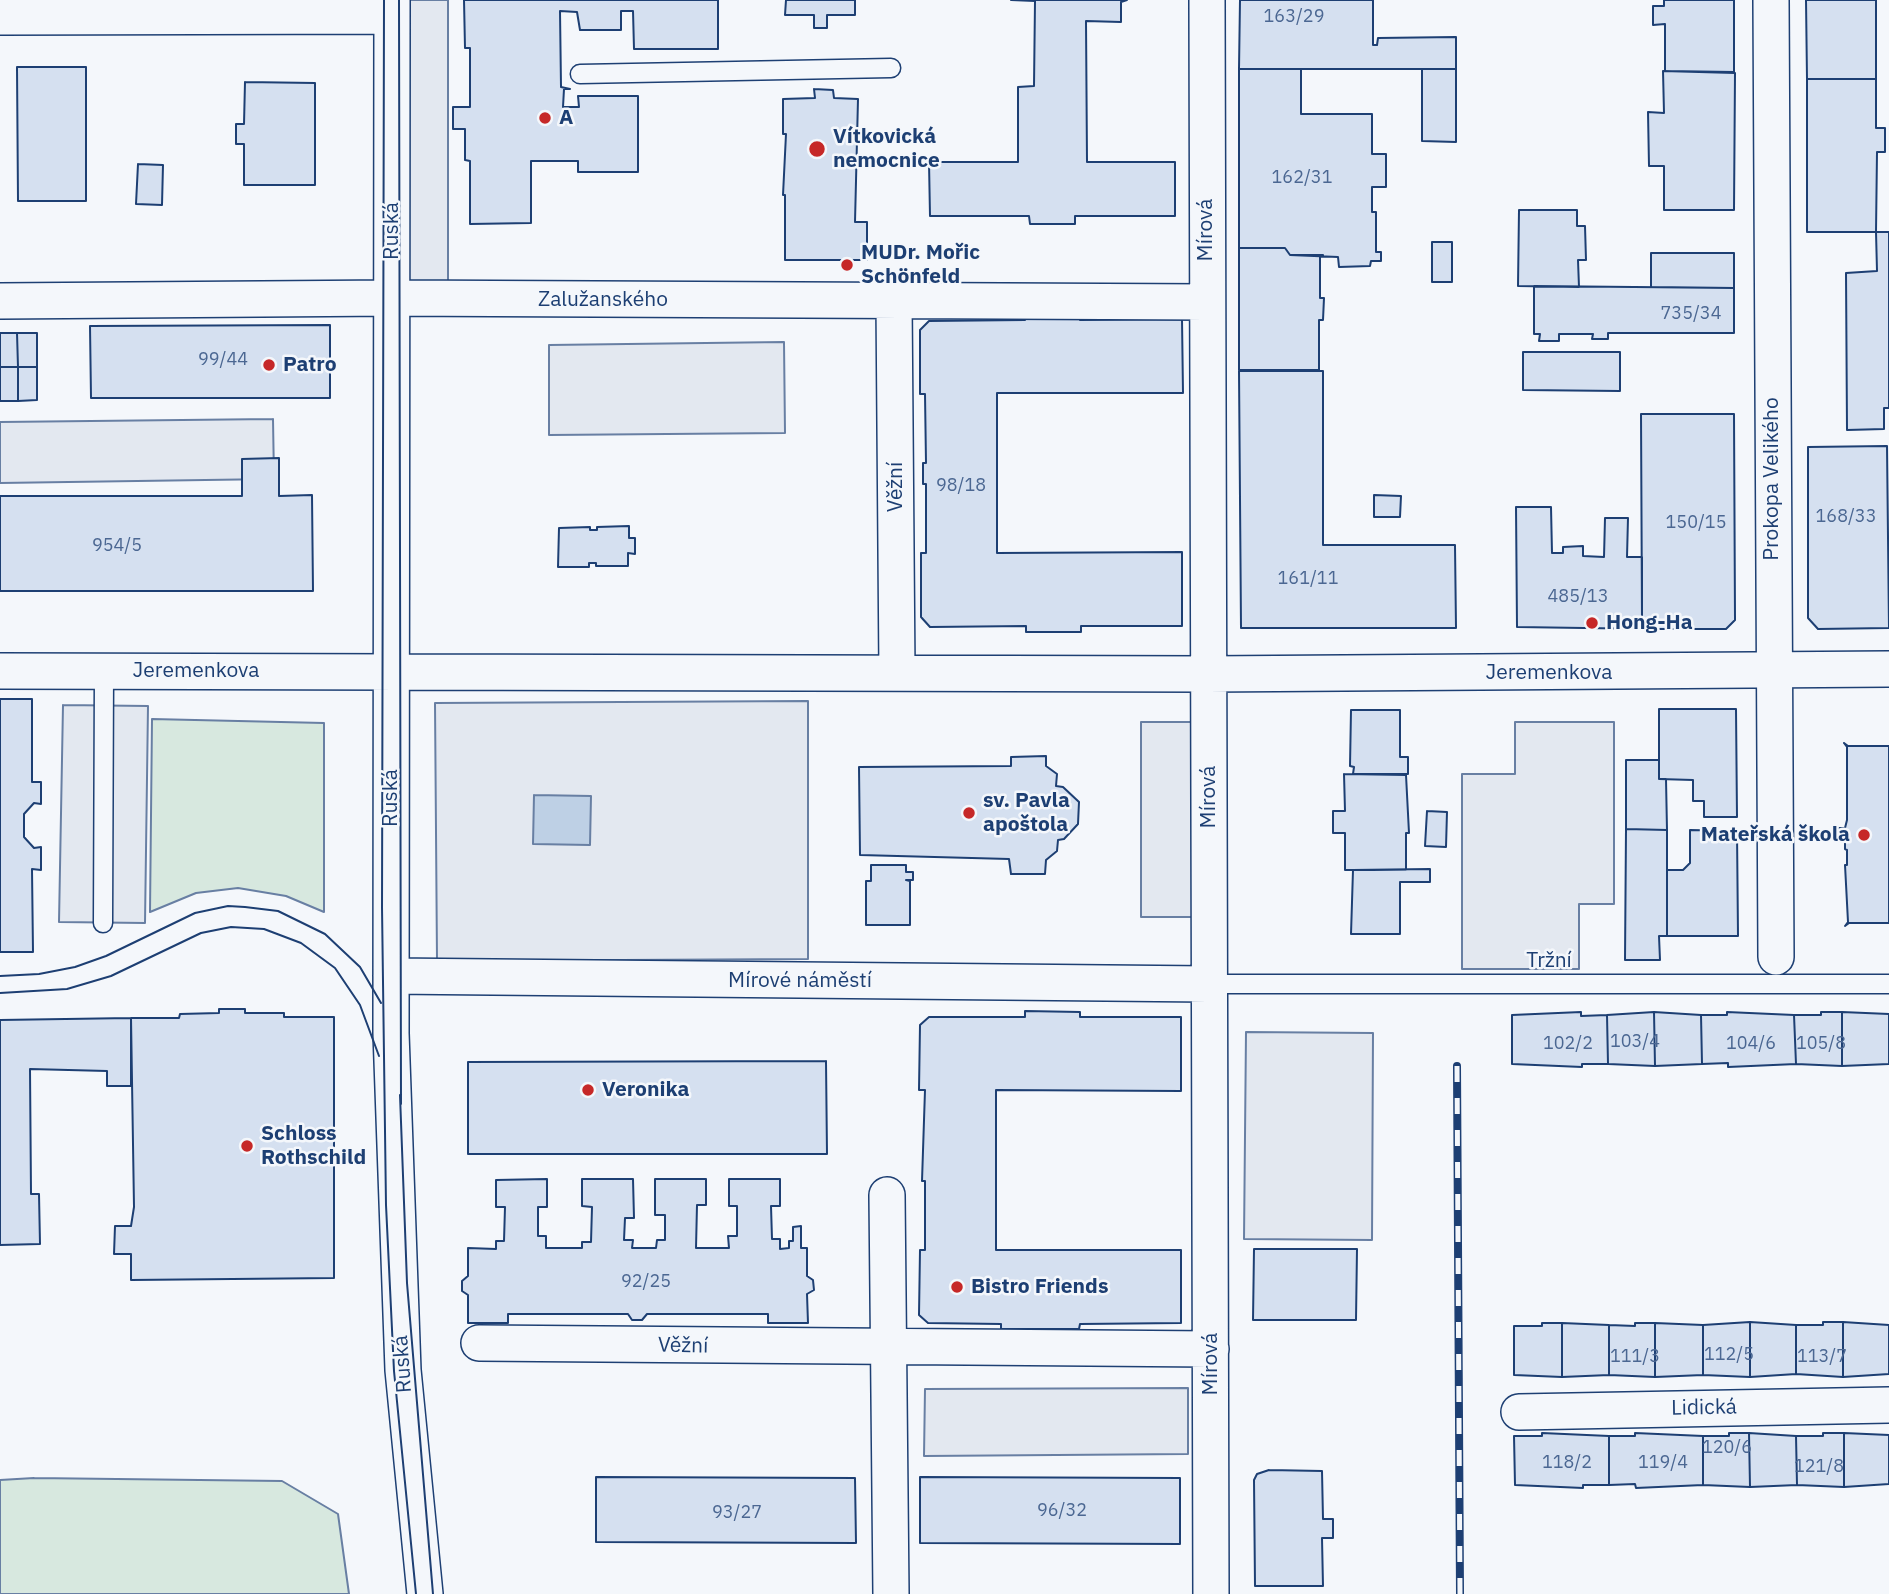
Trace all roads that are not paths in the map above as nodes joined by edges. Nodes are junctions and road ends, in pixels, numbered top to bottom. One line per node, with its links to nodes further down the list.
1 (1207, 0): 10 (street, Mírová)
2 (1771, 0): 14 (street, Prokopa Velikého)
3 (392, 8): 4 (street); 7 (street, Ruská)
4 (0, 17)
5 (891, 68): 6 (lane)
6 (580, 74)
7 (392, 298): 8 (street, Zalužanského); 9 (street, Zalužanského); 15 (street, Ruská)
8 (894, 301): 10 (street, Zalužanského); 16 (street, Věžní)
9 (0, 302)
10 (1206, 302): 17 (street, Mírová)
11 (1889, 669): 14 (street, Jeremenkova)
12 (0, 671): 13 (street, Jeremenkova)
13 (104, 671): 15 (street, Jeremenkova); 18 (lane)
14 (1772, 671): 17 (street, Jeremenkova); 19 (street, Prokopa Velikého)
15 (391, 672): 16 (street); 20 (street, Ruská)
16 (897, 673): 17 (street)
17 (1208, 674): 21 (street, Mírová)
18 (103, 923)
19 (1776, 957)
20 (391, 976): 21 (street, Mírové náměstí); 29 (street, Ruská)
21 (1209, 984): 22 (lane, Tržní); 26 (street, Mírová)
22 (1889, 985)
23 (887, 1195): 25 (street)
24 (479, 1343): 25 (street, Věžní)
25 (888, 1348): 26 (street, Věžní); 30 (street)
26 (1211, 1349): 31 (street, Mírová)
27 (1889, 1405): 28 (street, Lidická)
28 (1519, 1412)
29 (425, 1594)
30 (891, 1594)
31 (1212, 1594)

